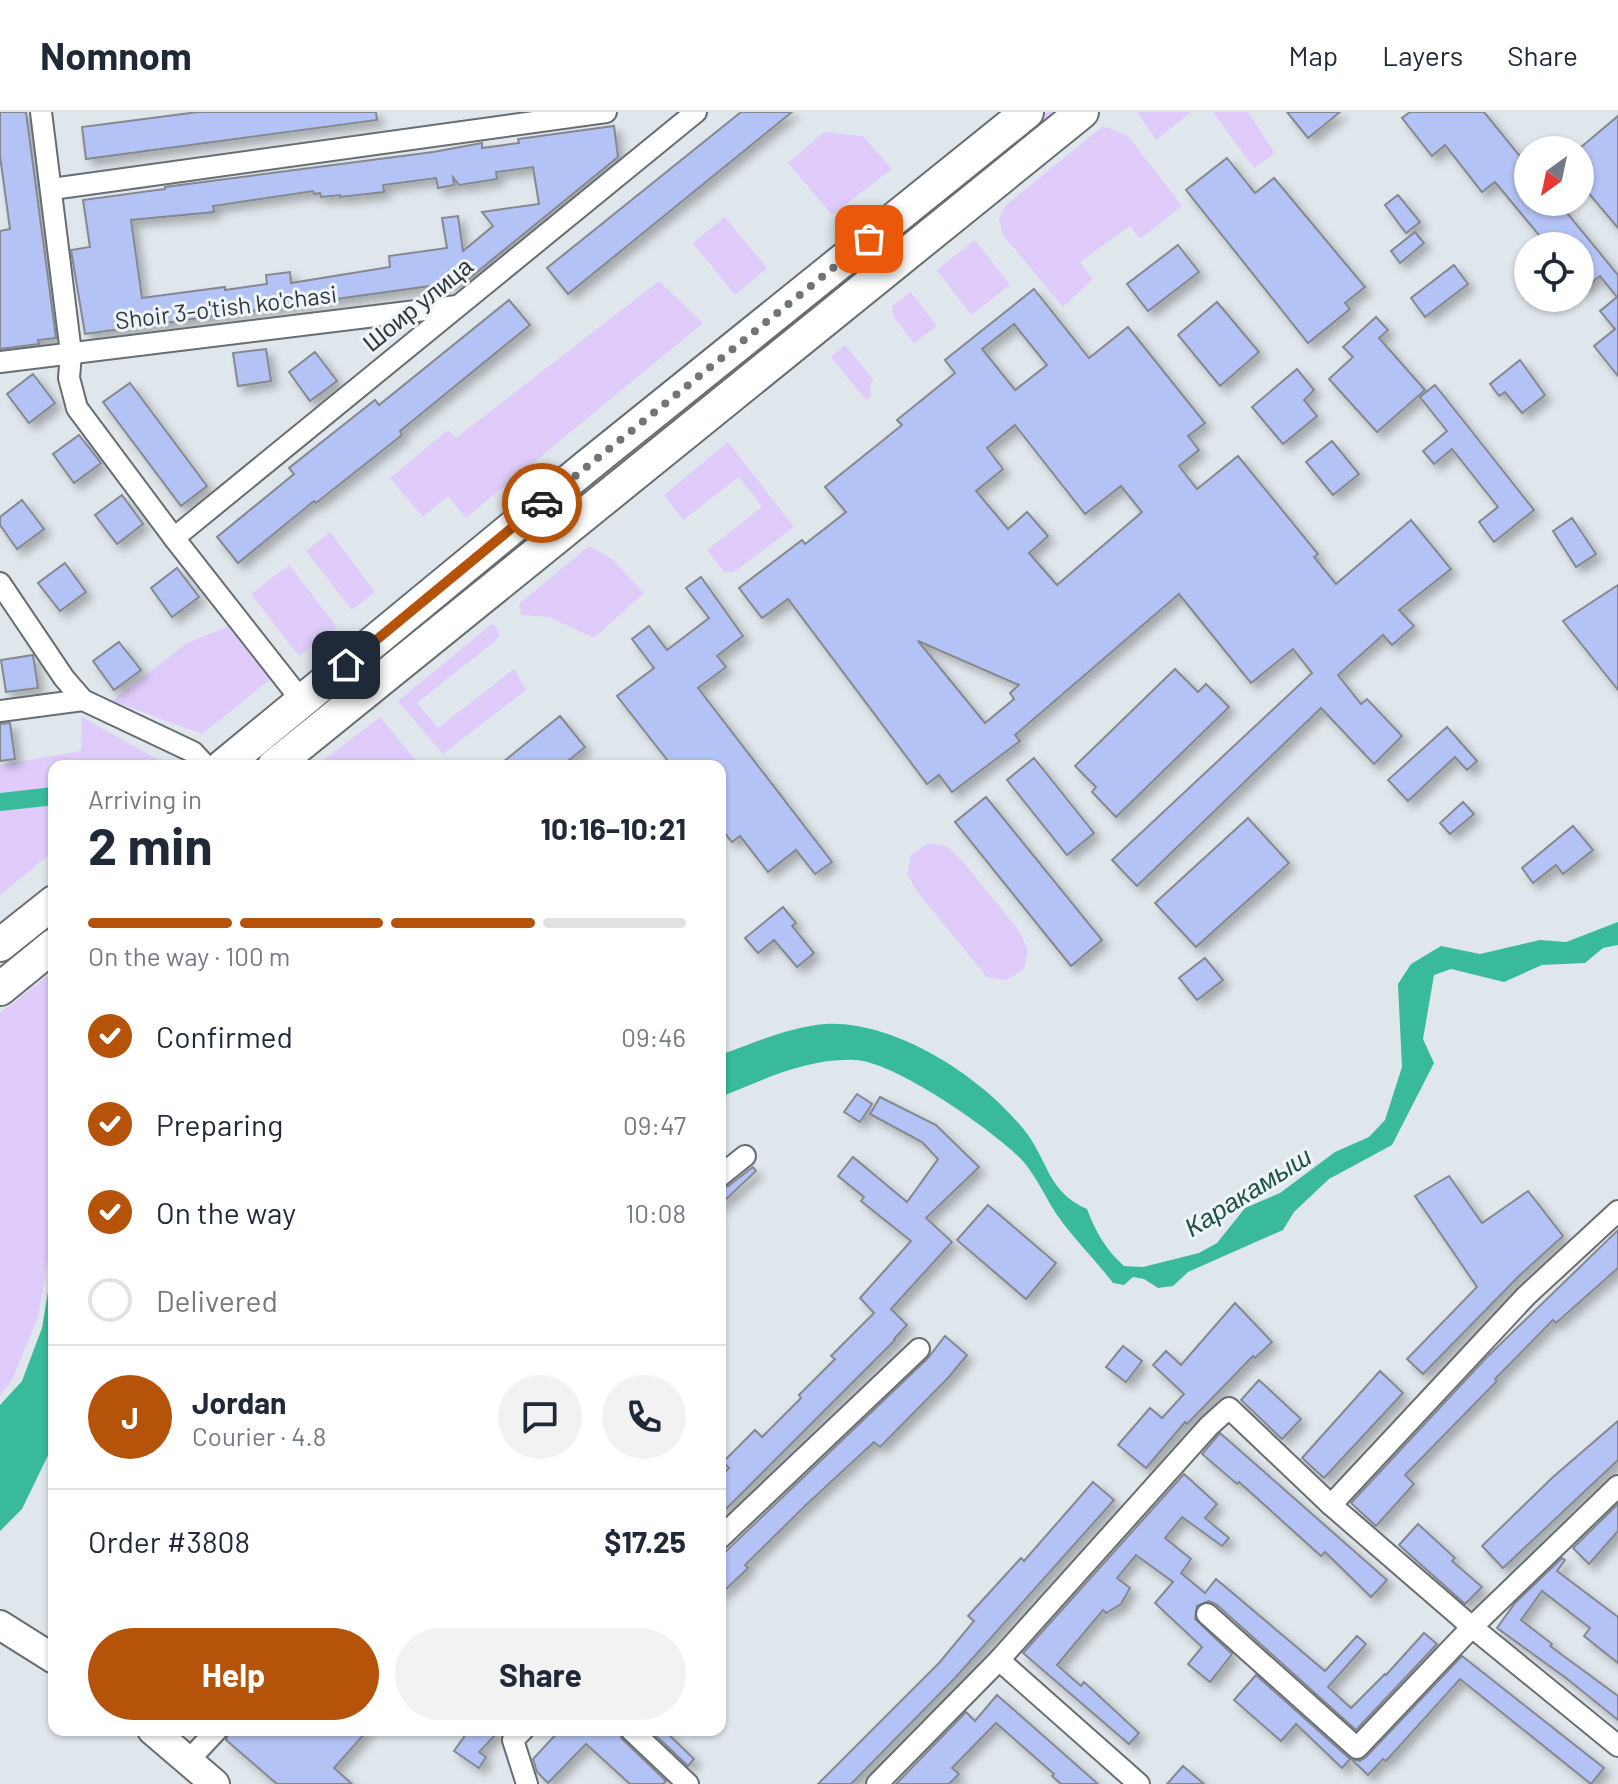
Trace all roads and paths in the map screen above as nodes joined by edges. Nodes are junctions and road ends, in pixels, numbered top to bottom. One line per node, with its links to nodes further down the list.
1 (41, 112): 6 (street)
2 (606, 112): 6 (street)
3 (696, 112): 7 (street, Шоир улица)
4 (1027, 112): 10 (highway)
5 (1082, 112): 11 (highway)
6 (52, 189): 8 (street)
7 (457, 306): 8 (street, Shoir 3-o'tish ko'chasi); 12 (street, Шоир улица)
8 (71, 353): 9 (street, Shoir 3-o'tish ko'chasi); 12 (street)
9 (0, 362)
10 (586, 467): 11 (highway); 15 (highway)
11 (609, 494): 19 (highway)
12 (174, 538): 15 (street)
13 (0, 583): 14 (street)
14 (83, 700): 16 (street); 17 (street)
15 (302, 701): 18 (highway)
16 (0, 711)
17 (200, 760)
18 (230, 760)
19 (281, 760)
20 (48, 907): 21 (highway)
21 (0, 945)
22 (48, 950): 23 (highway)
23 (0, 989)
24 (745, 1156): 25 (street)
25 (726, 1171)
26 (1618, 1211): 29 (street)
27 (919, 1349): 30 (street)
28 (1618, 1486): 33 (street)
29 (1331, 1505): 33 (street); 36 (street)
30 (726, 1532)
31 (1207, 1614): 33 (street)
32 (0, 1625): 35 (main road)
33 (1472, 1627): 43 (street)
34 (0, 1637): 37 (main road)
35 (48, 1655)
36 (999, 1660): 48 (street); 49 (street)
37 (48, 1667)
38 (148, 1736): 44 (main road)
39 (159, 1736): 44 (main road)
40 (211, 1736): 44 (street)
41 (517, 1736): 46 (street)
42 (637, 1736): 47 (street)
43 (1618, 1746)
44 (188, 1761): 45 (main road)
45 (215, 1784)
46 (527, 1784)
47 (688, 1784)
48 (877, 1784)
49 (1139, 1784)

